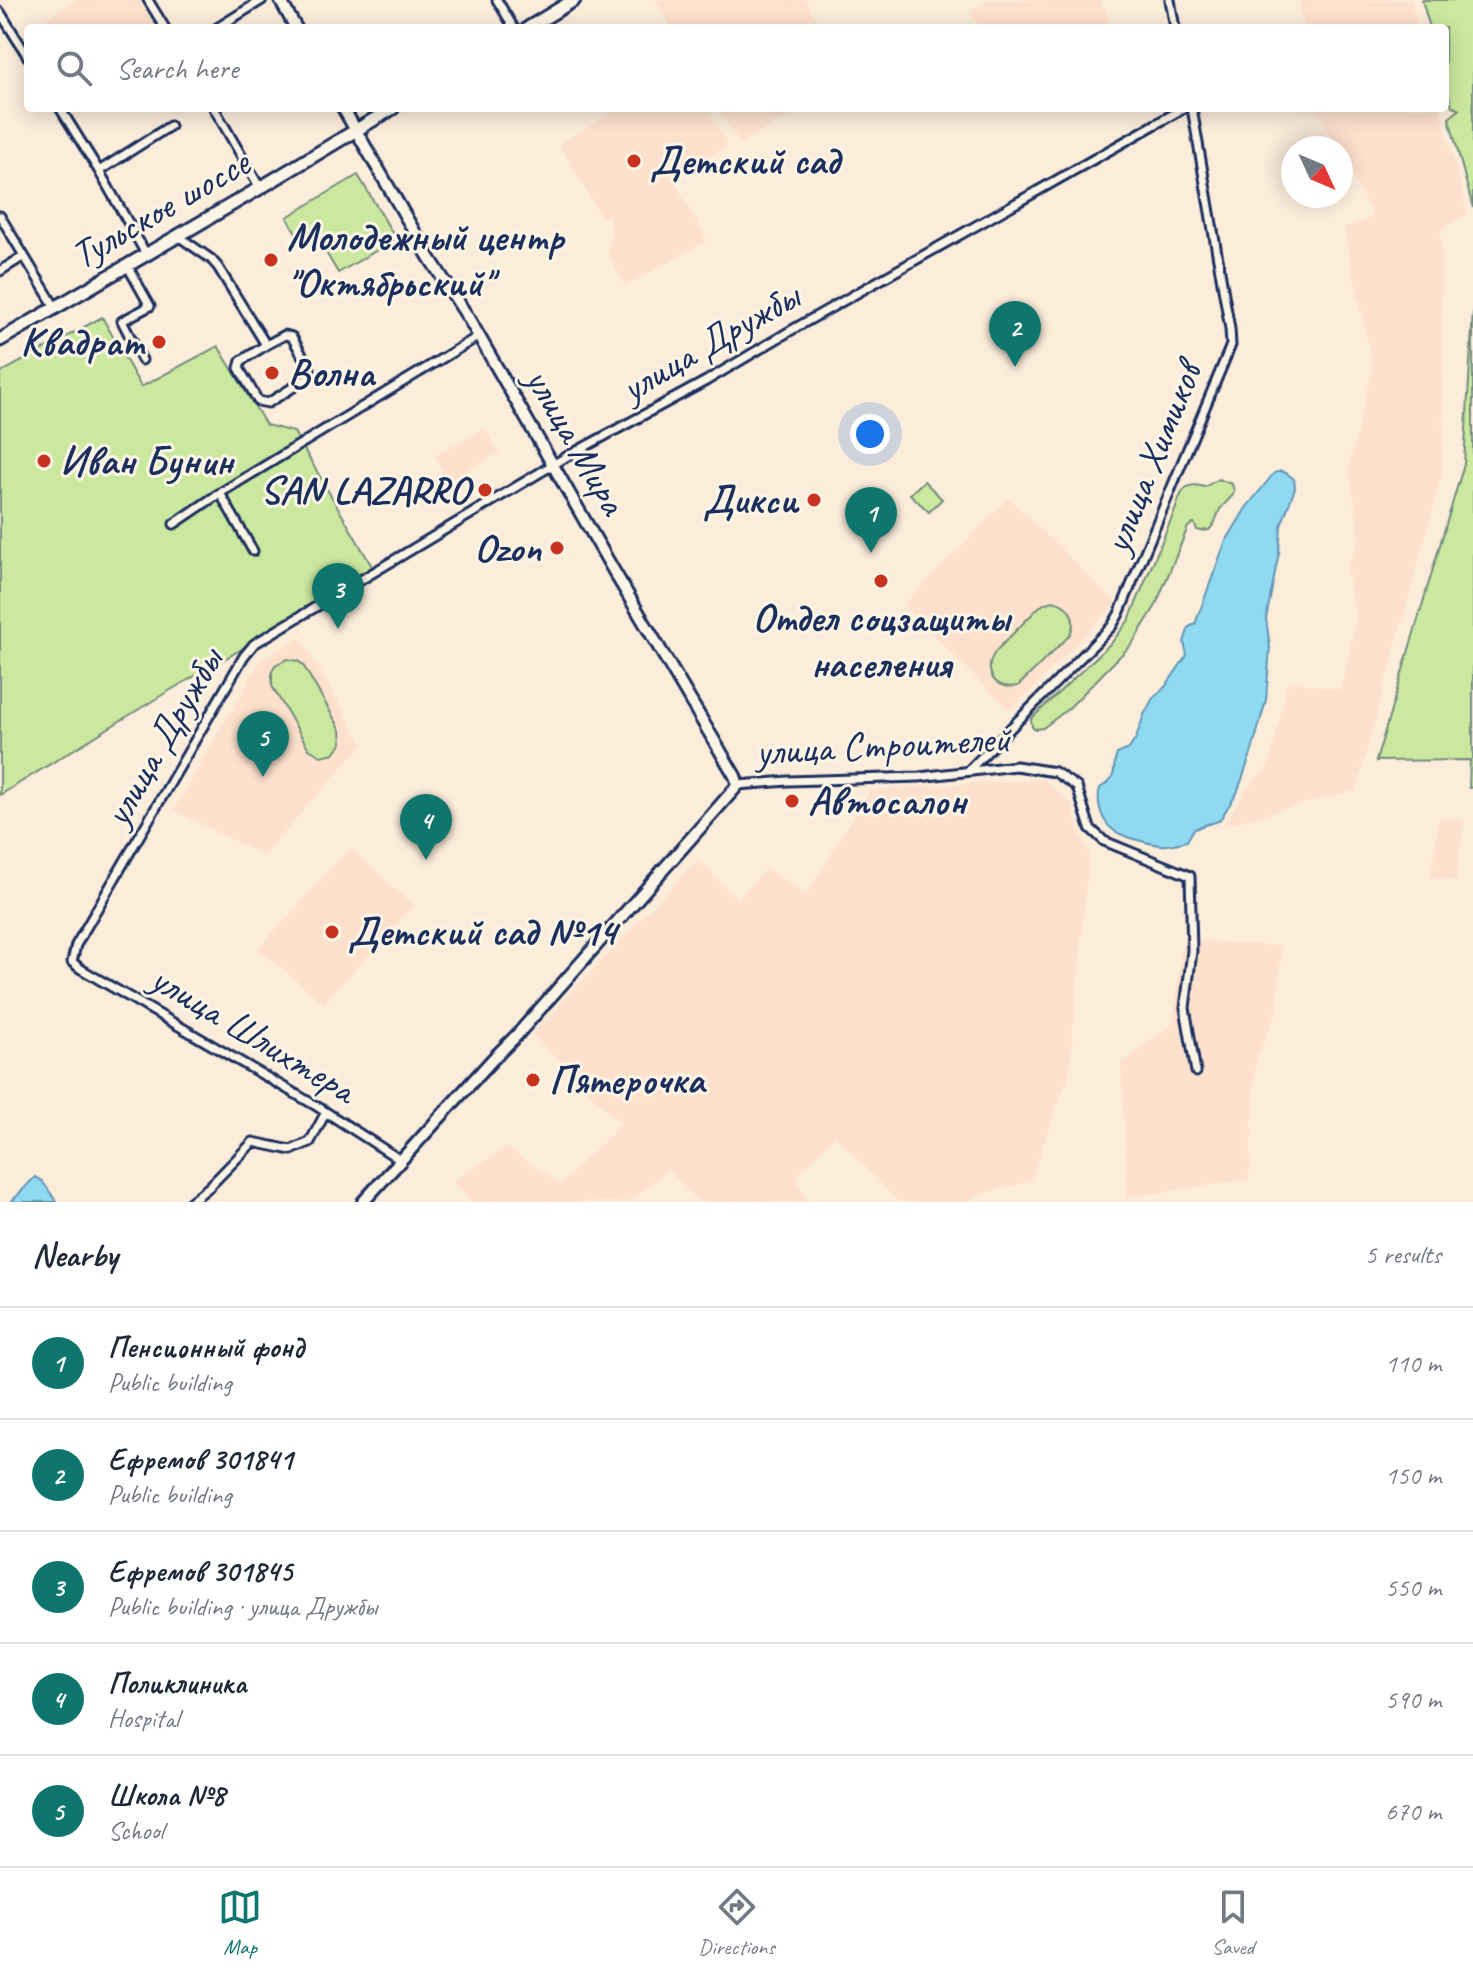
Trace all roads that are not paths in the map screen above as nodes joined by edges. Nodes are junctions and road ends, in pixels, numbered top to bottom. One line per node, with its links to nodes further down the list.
1 (148, 0): 8 (street)
2 (262, 0): 9 (street)
3 (280, 0): 10 (street)
4 (497, 0): 11 (street)
5 (574, 0): 12 (main road)
6 (1170, 0): 13 (street)
7 (0, 12): 14 (street)
8 (163, 24)
9 (223, 24)
10 (294, 24)
11 (512, 24)
12 (535, 24)
13 (1174, 24)
14 (24, 51)
15 (62, 112): 23 (street)
16 (216, 112): 24 (street)
17 (345, 112): 22 (street, улица Мира)
18 (386, 112): 22 (main road, Тульское шоссе)
19 (1177, 112): 36 (street, улица Дружбы)
20 (1193, 112): 40 (street, улица Химиков)
21 (170, 126): 23 (street)
22 (356, 130): 24 (main road, Тульское шоссе); 32 (street, улица Мира)
23 (99, 171): 27 (street)
24 (260, 188): 26 (main road, Тульское шоссе)
25 (0, 216): 28 (street)
26 (178, 236): 27 (main road, Тульское шоссе); 34 (street)
27 (146, 254): 29 (main road, Тульское шоссе)
28 (24, 256): 30 (street); 31 (street)
29 (127, 265): 31 (main road, Тульское шоссе); 35 (street)
30 (0, 271)
31 (55, 307): 33 (main road, Тульское шоссе)
32 (479, 336): 36 (street, улица Мира); 37 (street)
33 (0, 340)
34 (266, 345): 34 (street)
35 (142, 360)
36 (553, 466): 41 (street, улица Мира); 42 (street, улица Дружбы)
37 (220, 493): 38 (street); 39 (street)
38 (174, 524)
39 (253, 551)
40 (968, 771): 41 (street, улица Строителей); 43 (street, улица Строителей)
41 (738, 785): 45 (street, улица Строителей)
42 (72, 962): 44 (street, улица Шлихтера)
43 (1196, 1072)
44 (326, 1112): 45 (street, улица Шлихтера); 46 (street)
45 (402, 1161): 47 (street, улица Строителей)
46 (190, 1202)
47 (363, 1202)

